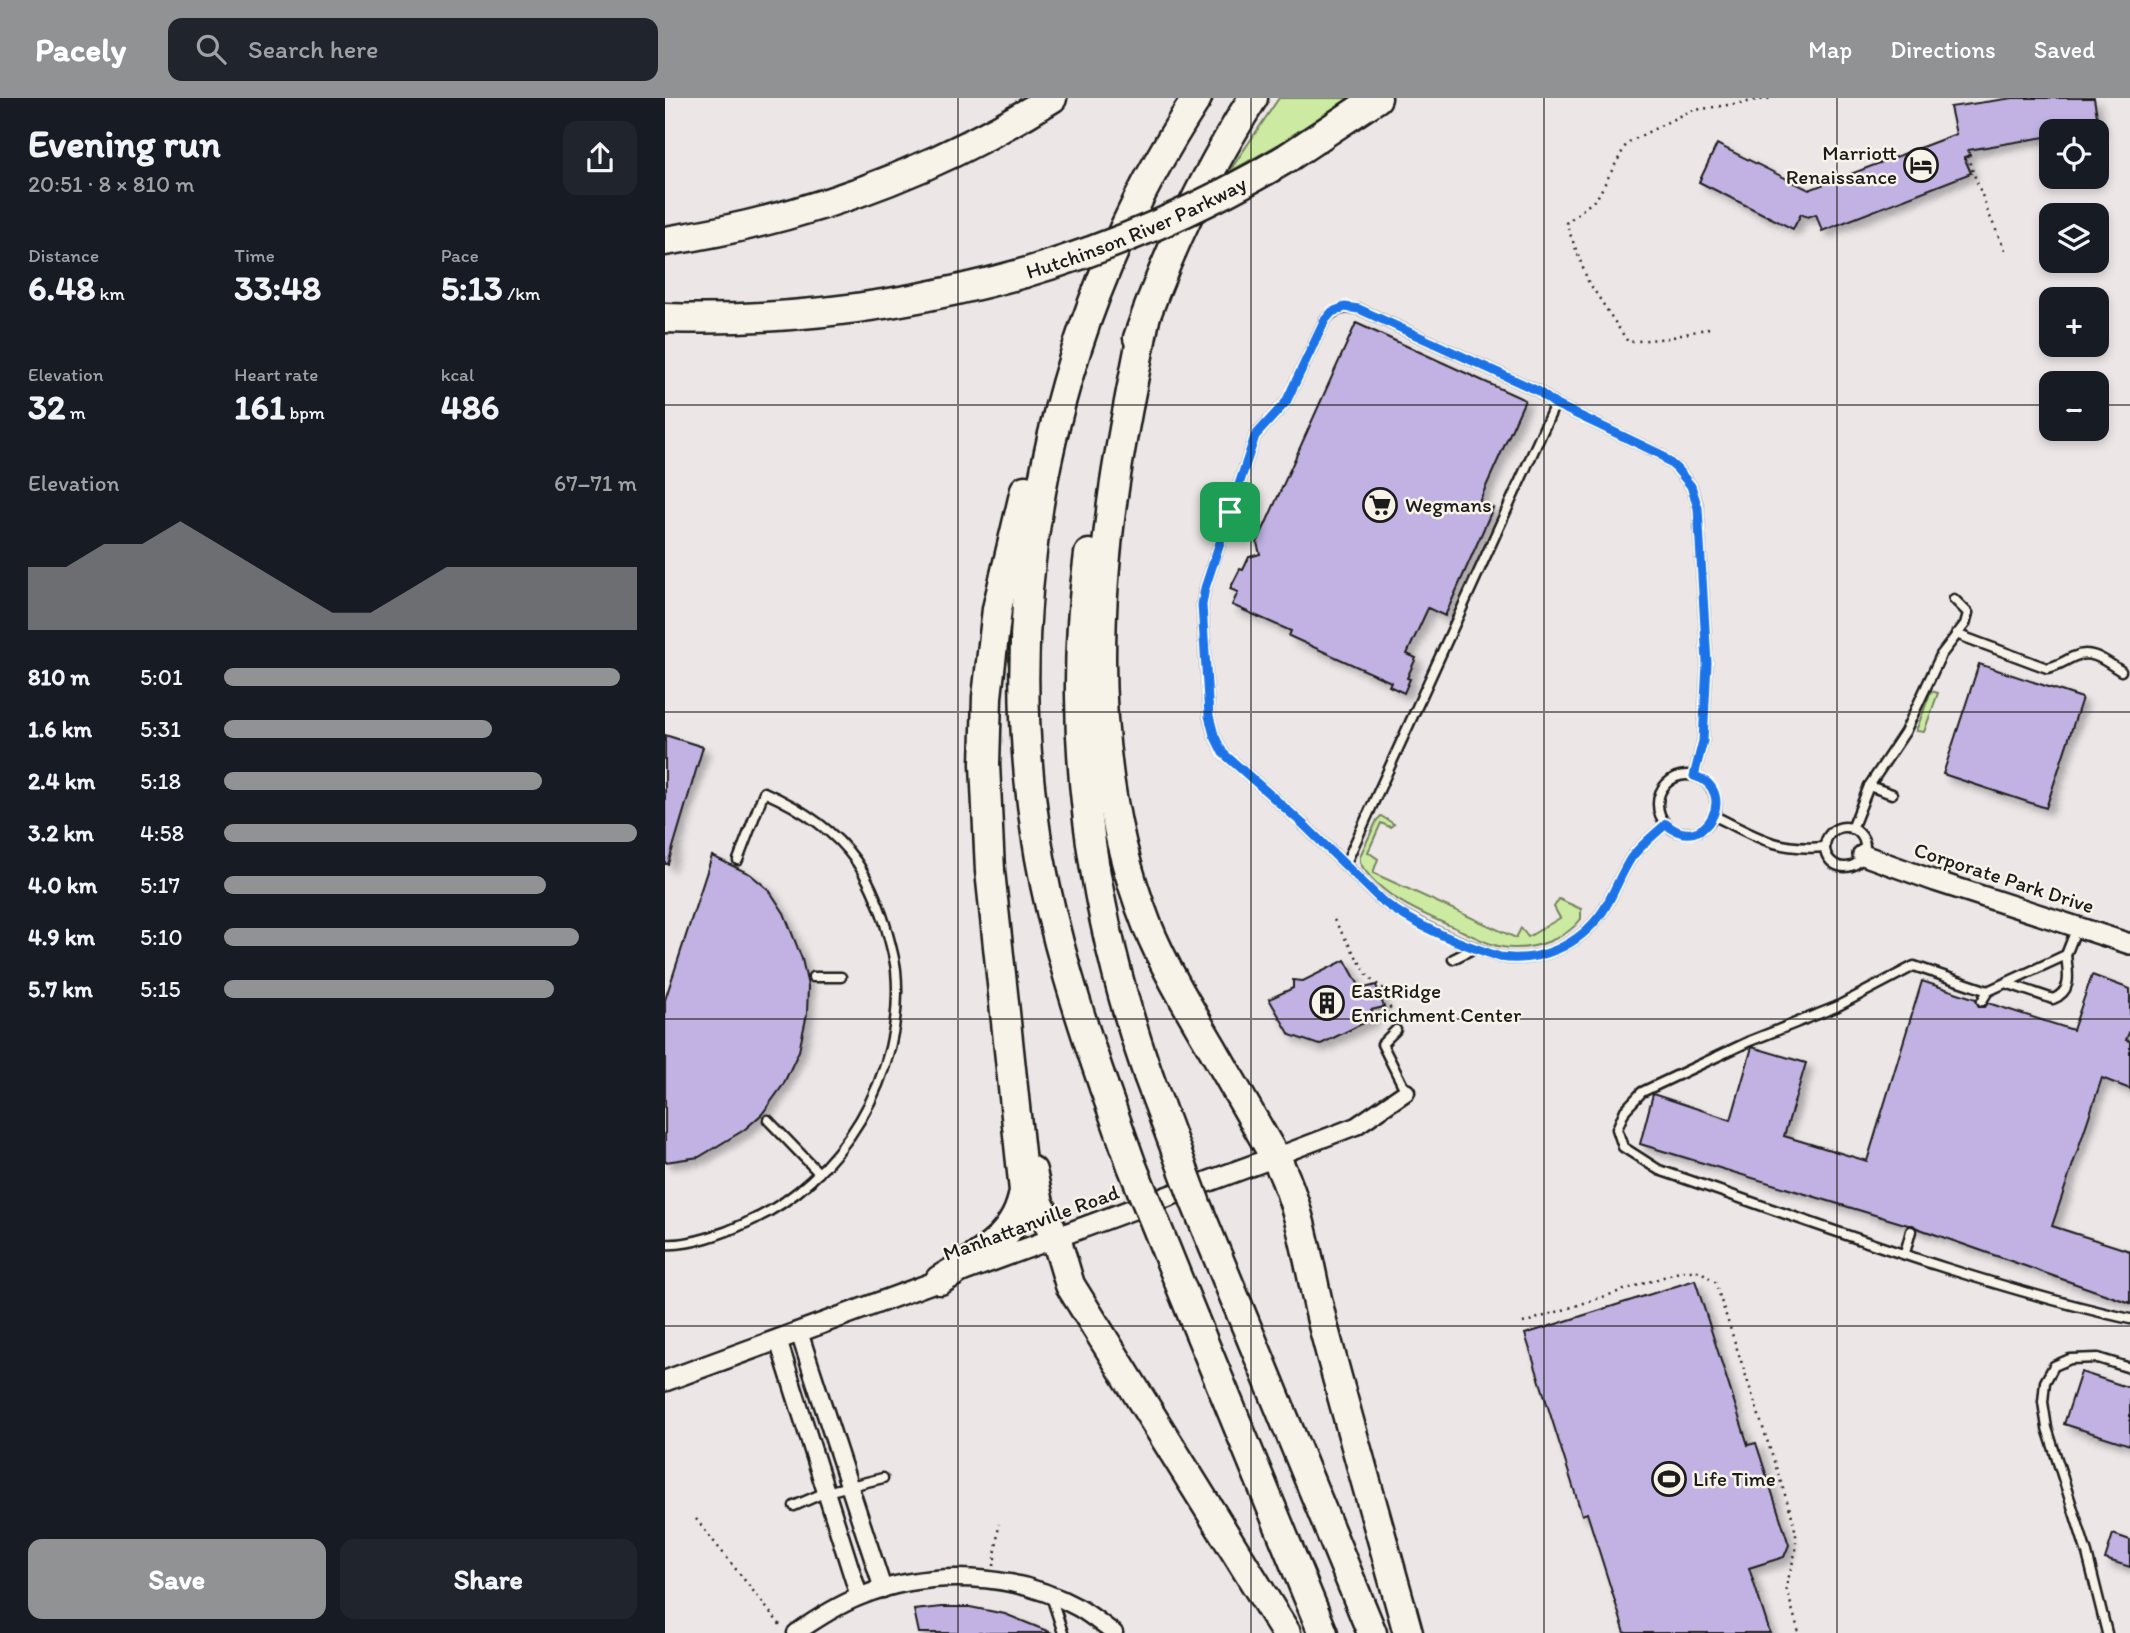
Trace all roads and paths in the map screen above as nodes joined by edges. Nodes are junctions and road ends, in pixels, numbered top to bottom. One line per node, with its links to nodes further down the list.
1 (1052, 98): 8 (highway)
2 (1197, 98): 16 (highway)
3 (1252, 98): 13 (highway)
4 (1377, 98): 12 (highway, Hutchinson River Parkway, bridge)
5 (1772, 98): 14 (path)
6 (1967, 156): 10 (path)
7 (665, 232): 8 (highway)
8 (710, 234): 9 (highway)
9 (665, 241)
10 (2005, 250)
11 (665, 318): 12 (highway, Hutchinson River Parkway)
12 (744, 318): 15 (highway)
13 (1145, 319): 46 (highway); 75 (highway, bridge)
14 (1709, 328)
15 (665, 329)
16 (1081, 336): 43 (highway); 74 (highway, bridge)
17 (1555, 404): 21 (lane); 30 (lane); 30 (lane)
18 (1954, 598): 19 (lane)
19 (1957, 634): 20 (lane); 22 (lane)
20 (2121, 671)
21 (1694, 776): 24 (lane); 25 (lane)
22 (1869, 786): 23 (lane); 26 (lane)
23 (1892, 794)
24 (1713, 815): 25 (lane); 27 (lane)
25 (1666, 824): 34 (lane)
26 (1851, 829): 27 (lane); 28 (lane)
27 (1825, 847): 28 (lane)
28 (1863, 855): 32 (street, Corporate Park Drive)
29 (738, 860): 47 (lane)
30 (1345, 865): 34 (lane)
31 (1334, 920): 42 (path)
32 (2077, 927): 33 (street, Corporate Park Drive); 35 (lane)
33 (2130, 944)
34 (1475, 948): 36 (lane)
35 (2066, 955): 39 (lane); 39 (lane)
36 (1453, 959)
37 (813, 977): 38 (lane)
38 (841, 977)
39 (2007, 983): 40 (lane)
40 (1988, 992): 41 (lane); 51 (lane)
41 (1982, 1001)
42 (1397, 1030): 44 (lane)
43 (1011, 1054): 49 (highway); 52 (highway)
44 (1406, 1092): 46 (street, Manhattanville Road)
45 (768, 1120): 47 (lane)
46 (1275, 1157): 49 (street, Manhattanville Road); 76 (highway)
47 (819, 1173): 50 (lane)
48 (1911, 1231): 51 (lane)
49 (1056, 1238): 52 (street, Manhattanville Road); 73 (highway)
50 (665, 1244)
51 (1905, 1253): 53 (lane)
52 (940, 1280): 55 (street, Manhattanville Road)
53 (2130, 1319)
54 (1523, 1323): 77 (path)
55 (800, 1332): 56 (street, Manhattanville Road); 60 (street)
56 (778, 1340): 58 (street, Manhattanville Road); 61 (street)
57 (2130, 1368): 78 (lane)
58 (665, 1381)
59 (883, 1478): 60 (lane)
60 (849, 1485): 61 (lane); 66 (street)
61 (826, 1492): 62 (lane); 67 (street)
62 (794, 1506)
63 (696, 1519): 69 (path)
64 (999, 1524): 65 (path)
65 (992, 1580): 66 (street); 68 (street)
66 (883, 1589): 67 (street)
67 (859, 1596): 70 (street)
68 (1051, 1596): 71 (lane); 72 (street)
69 (787, 1633)
70 (796, 1633)
71 (1063, 1633)
72 (1114, 1633)
73 (1286, 1633)
74 (1323, 1633)
75 (1372, 1633)
76 (1408, 1633)
77 (1799, 1633)
78 (2107, 1633)

